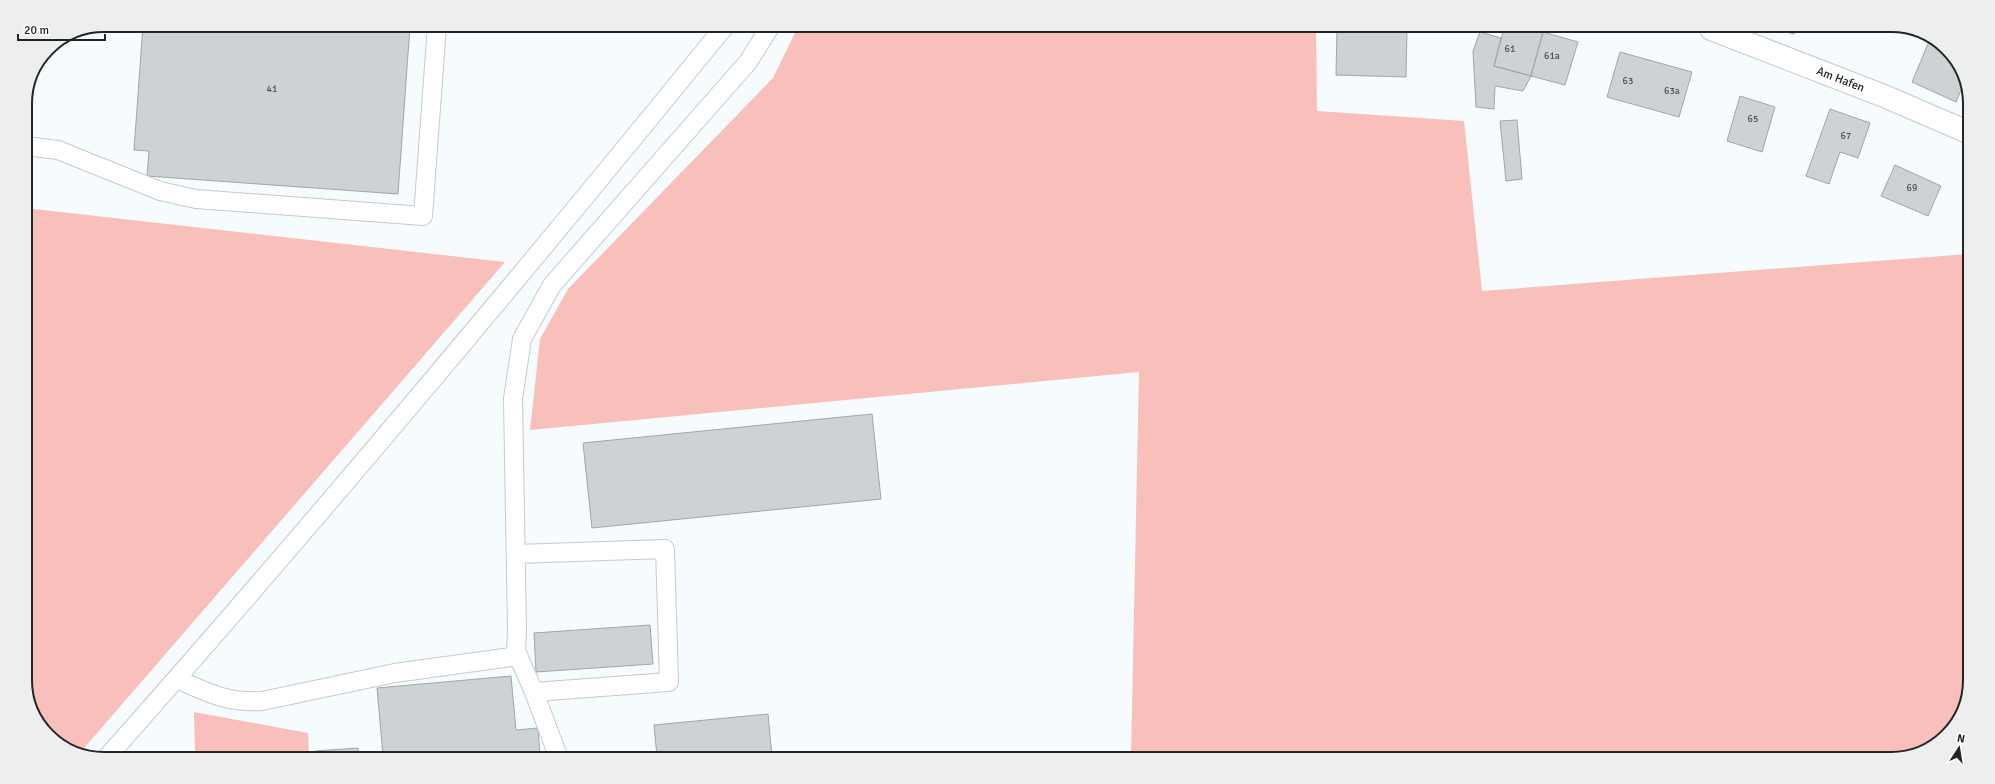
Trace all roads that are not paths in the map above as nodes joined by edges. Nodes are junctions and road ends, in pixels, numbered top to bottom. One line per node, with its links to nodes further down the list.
1 (437, 32): 6 (lane)
2 (720, 32): 9 (lane)
3 (767, 32): 7 (lane)
4 (1719, 32): 5 (street, Am Hafen)
5 (1963, 130)
6 (32, 147)
7 (516, 554): 8 (lane); 10 (lane)
8 (518, 656): 9 (lane); 10 (lane)
9 (177, 678): 11 (lane)
10 (534, 692): 12 (lane)
11 (112, 752)
12 (556, 752)

